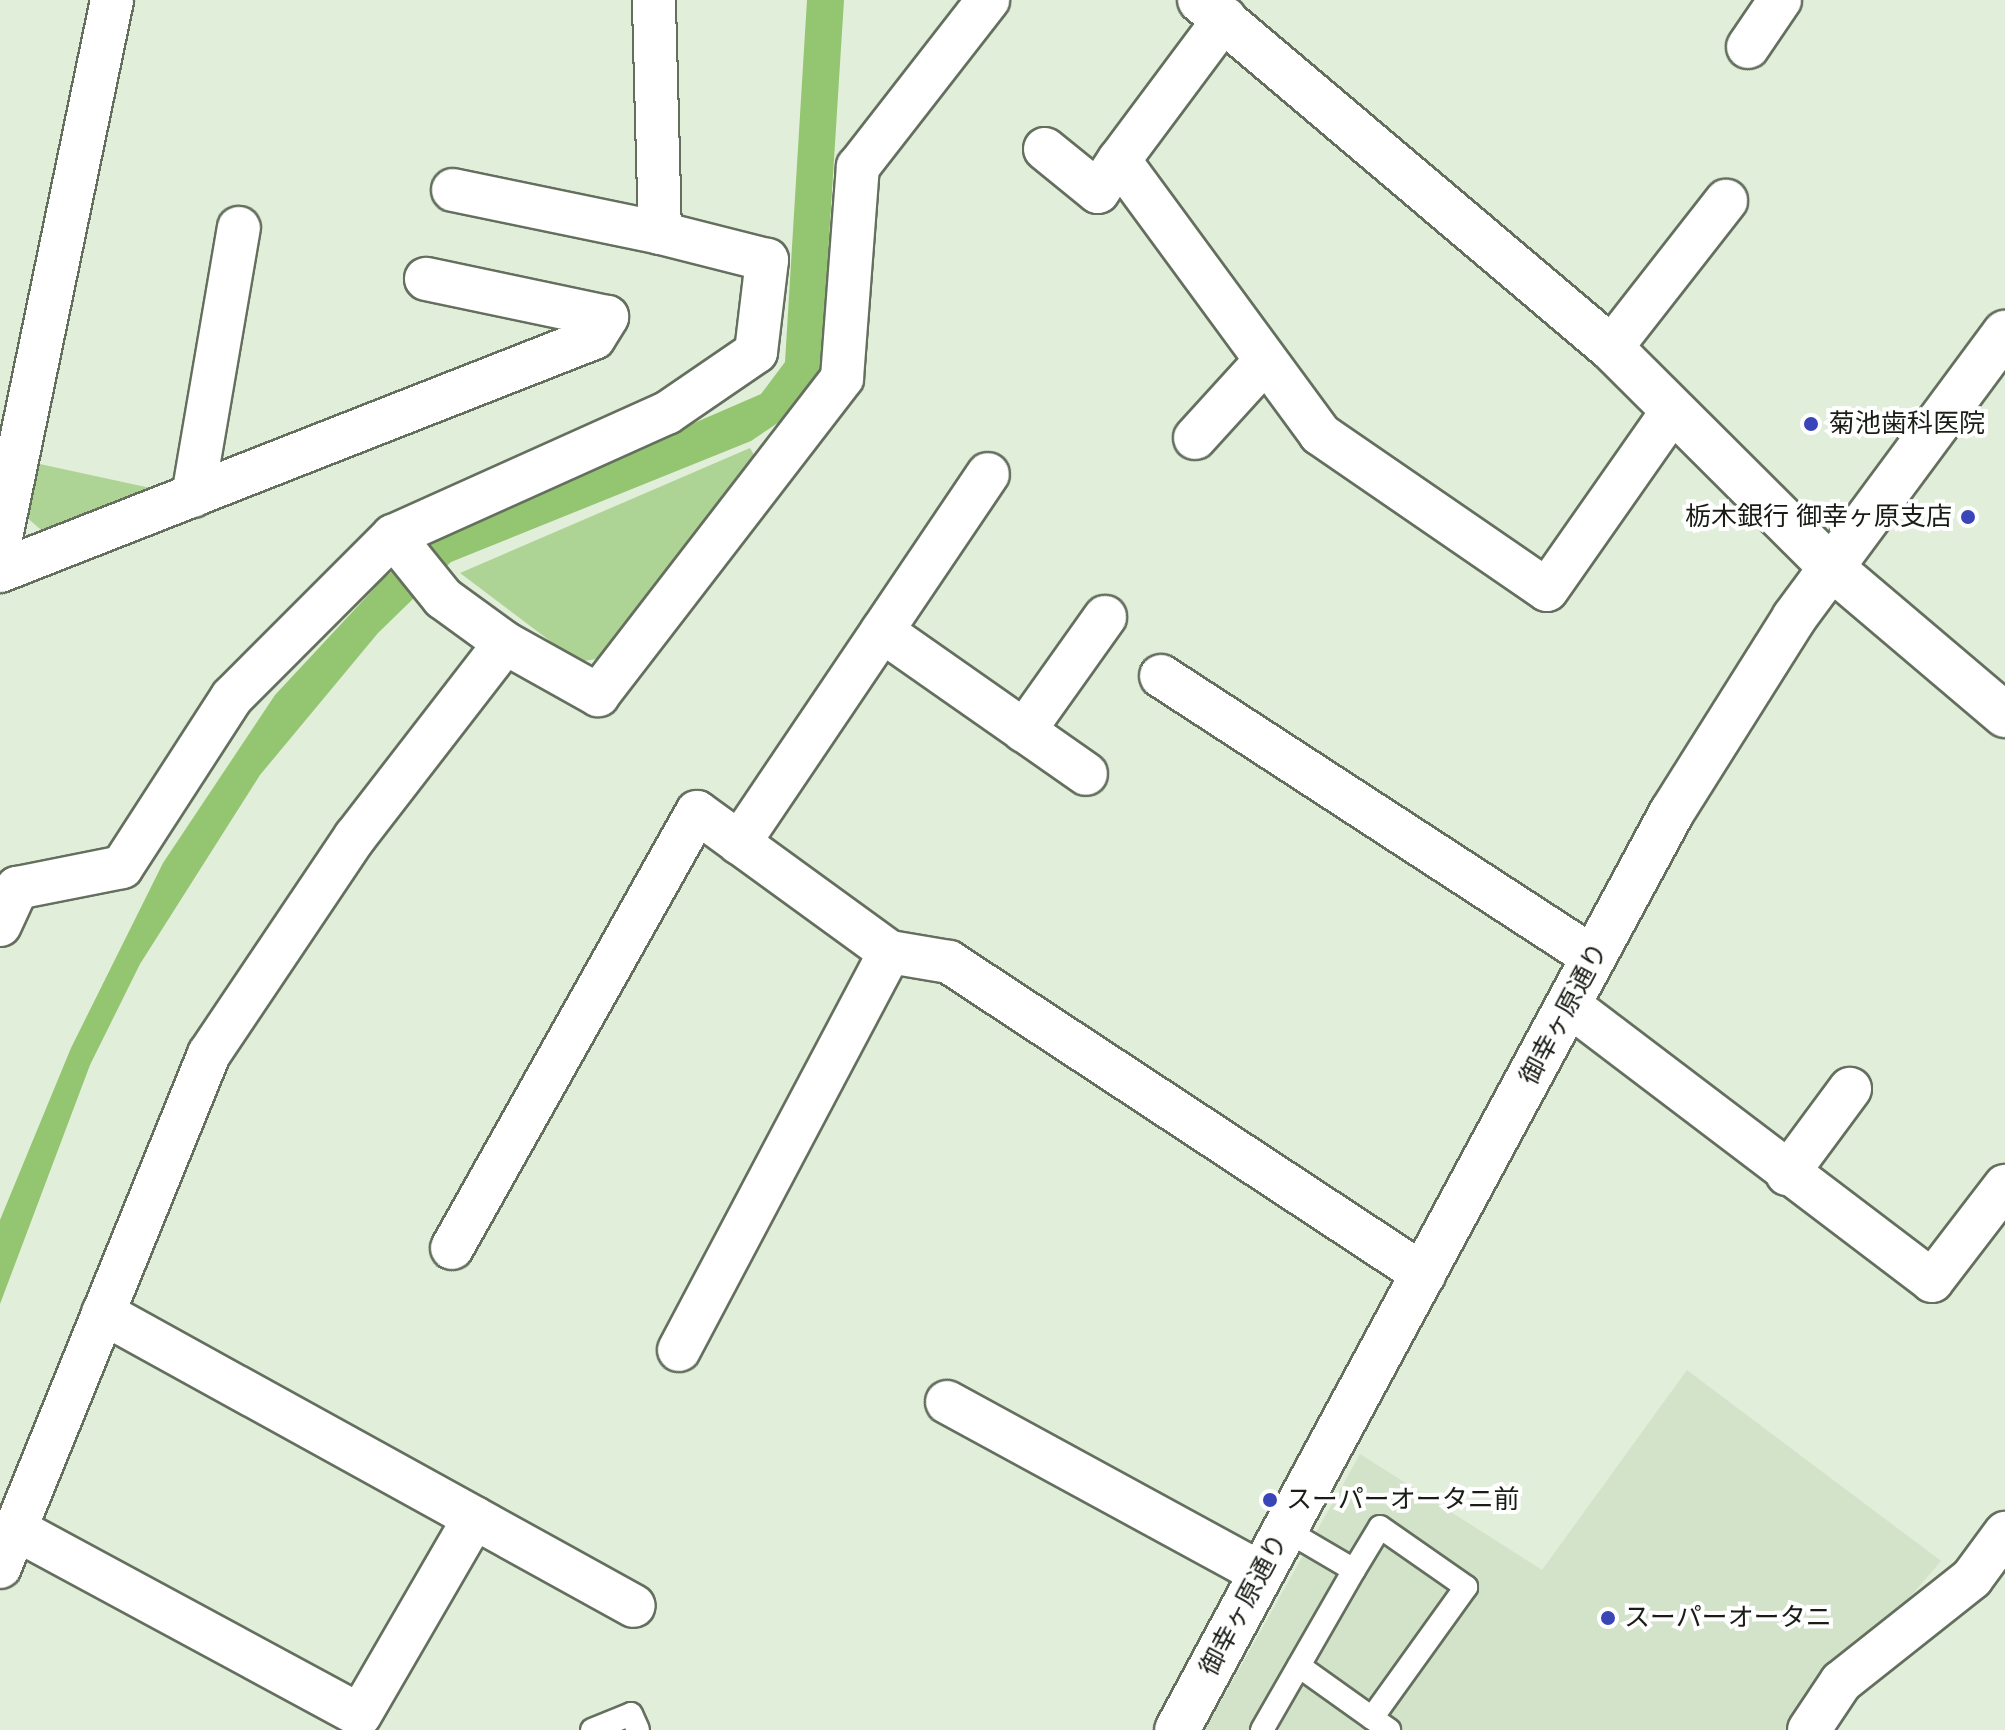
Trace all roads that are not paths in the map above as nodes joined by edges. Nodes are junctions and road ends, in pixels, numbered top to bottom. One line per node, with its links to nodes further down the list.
1 (112, 0): 22 (street)
2 (654, 0): 12 (street)
3 (988, 0): 27 (street)
4 (1780, 0): 6 (street)
5 (1213, 9): 8 (street); 15 (street)
6 (1748, 47)
7 (1045, 149): 8 (street)
8 (1119, 160): 16 (street)
9 (453, 190): 12 (street)
10 (1726, 201): 15 (street)
11 (239, 228): 20 (street)
12 (660, 233): 21 (street)
13 (426, 279): 20 (street)
14 (2005, 333): 23 (street, 御幸ヶ原通り)
15 (1611, 348): 17 (street)
16 (1265, 361): 17 (street); 18 (street)
17 (1673, 410): 23 (street)
18 (1195, 438)
19 (988, 474): 26 (street)
20 (193, 496): 24 (street)
21 (393, 536): 27 (street); 33 (street)
22 (0, 542)
23 (1833, 569): 29 (street); 35 (street, 御幸ヶ原通り)
24 (0, 571)
25 (1105, 617): 30 (street)
26 (882, 631): 30 (street); 32 (street)
27 (505, 643): 42 (street)
28 (1161, 676): 35 (street)
29 (2005, 715)
30 (1024, 731): 31 (street)
31 (1086, 774)
32 (739, 843): 34 (street); 40 (street)
33 (0, 925)
34 (890, 952): 41 (street); 43 (street)
35 (1594, 958): 36 (street, 御幸ヶ原通り)
36 (1569, 1005): 38 (street); 41 (street, 御幸ヶ原通り)
37 (1850, 1089): 38 (street)
38 (1787, 1174): 39 (street)
39 (2005, 1186)
40 (452, 1248)
41 (1424, 1275): 46 (street, 御幸ヶ原通り)
42 (103, 1313): 45 (street); 48 (street)
43 (679, 1350)
44 (947, 1402): 50 (street)
45 (474, 1518): 48 (street); 51 (street)
46 (1284, 1529): 49 (lane); 50 (street, 御幸ヶ原通り)
47 (2005, 1533): 58 (street)
48 (9, 1549)
49 (1354, 1570): 52 (lane); 53 (lane)
50 (1261, 1573): 56 (street, 御幸ヶ原通り)
51 (634, 1606)
52 (1299, 1666): 53 (lane); 57 (lane)
53 (1381, 1724)
54 (592, 1730): 55 (lane)
55 (638, 1730)
56 (1177, 1730)
57 (1262, 1730)
58 (1809, 1730)

